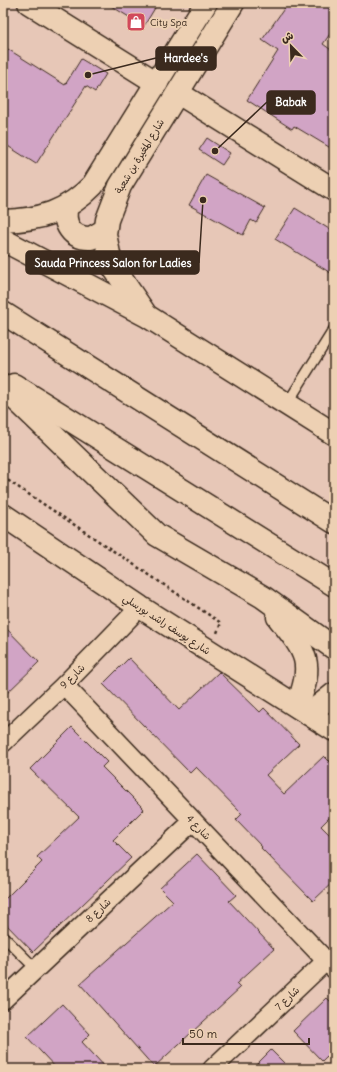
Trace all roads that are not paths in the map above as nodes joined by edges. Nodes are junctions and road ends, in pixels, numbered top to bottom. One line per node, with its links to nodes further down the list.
1 (29, 3): 4 (main road)
2 (206, 3): 4 (main road)
3 (233, 3): 5 (main road, شارع المغيرة بن شعبة)
4 (157, 83): 7 (main road)
5 (178, 93): 6 (main road); 9 (main road, شارع المغيرة بن شعبة)
6 (334, 190)
7 (67, 206): 8 (main road); 9 (main road)
8 (3, 221)
9 (105, 230): 12 (main road, شارع المغيرة بن شعبة)
10 (3, 240): 12 (main road)
11 (3, 313): 19 (main road)
12 (147, 316): 16 (main road)
13 (334, 329): 16 (lane)
14 (3, 378): 20 (main road)
15 (3, 387): 21 (main road)
16 (287, 404): 17 (main road)
17 (334, 434)
18 (3, 515): 22 (main road, شارع يوسف راشد بورسلي)
19 (334, 522)
20 (334, 585)
21 (263, 597): 23 (main road); 26 (main road)
22 (140, 607): 24 (street, شارع 9); 26 (main road, شارع يوسف راشد بورسلي)
23 (334, 648)
24 (64, 685): 28 (street, شارع 9); 29 (street, شارع 4)
25 (334, 694): 26 (main road)
26 (303, 710): 27 (main road, شارع يوسف راشد بورسلي)
27 (334, 730)
28 (3, 743)
29 (193, 820): 31 (street, شارع 4); 32 (street, شارع 8)
30 (3, 936): 32 (lane)
31 (330, 965): 34 (street, شارع 7)
32 (36, 969): 33 (street, شارع 8)
33 (3, 1000)
34 (212, 1069)

